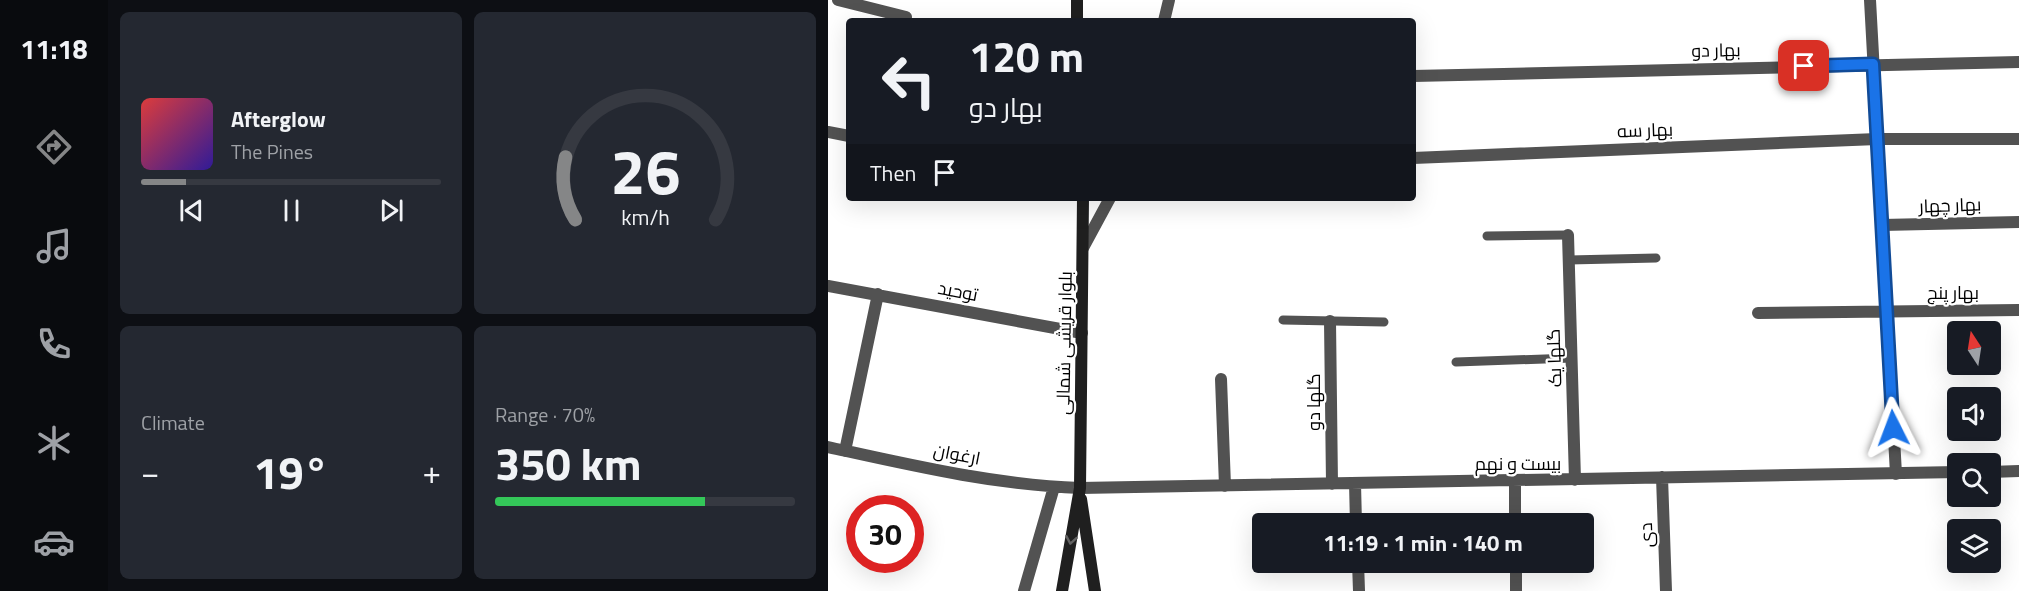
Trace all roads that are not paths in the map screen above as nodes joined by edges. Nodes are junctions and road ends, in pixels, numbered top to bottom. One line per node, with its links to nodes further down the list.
1 (838, 0): 5 (street)
2 (1077, 0): 7 (main road)
3 (1169, 0): 8 (street)
4 (1869, 0): 10 (street)
5 (872, 4): 6 (street)
6 (906, 17)
7 (1077, 18)
8 (1165, 18)
9 (2019, 62): 10 (street, بهار دو)
10 (1873, 64): 11 (street, بهار دو); 14 (street)
11 (1416, 76)
12 (828, 132): 13 (street)
13 (846, 135)
14 (1877, 139): 15 (street, بهار سه); 16 (street, بهار سه); 20 (street)
15 (2019, 139)
16 (1416, 158)
17 (1083, 201): 23 (main road, بلوار قریشی شمالی)
18 (1108, 201): 23 (street)
19 (2019, 222): 20 (street, بهار چهار)
20 (1882, 225): 29 (street)
21 (1568, 234): 22 (lane); 25 (street, گلها یک)
22 (1487, 236)
23 (1083, 248): 34 (main road, بلوار قریشی شمالی)
24 (1656, 258): 25 (lane)
25 (1569, 260): 35 (street, گلها یک)
26 (828, 286): 27 (street, توحید)
27 (878, 294): 34 (street, توحید); 39 (street)
28 (2019, 310): 29 (street, بهار پنج)
29 (1887, 311): 30 (street, بهار پنج); 43 (street)
30 (1758, 313)
31 (1283, 320): 32 (lane)
32 (1330, 321): 33 (lane); 48 (street, گلها دو)
33 (1384, 322)
34 (1082, 333): 51 (main road, بلوار قریشی شمالی)
35 (1572, 358): 36 (lane); 46 (street, گلها یک)
36 (1456, 362)
37 (1221, 379): 49 (street)
38 (828, 447): 39 (street, ارغوان)
39 (845, 450): 50 (street, ارغوان)
40 (2019, 471): 42 (street)
41 (1947, 472): 43 (street, بیست و نهم)
42 (2001, 472)
43 (1896, 474): 44 (street, بیست و نهم)
44 (1662, 477): 46 (street, بیست و نهم); 61 (street, دی)
45 (1515, 480): 46 (street, بیست و نهم); 47 (street, بیست و نهم); 53 (street)
46 (1575, 480)
47 (1355, 483): 48 (street, بیست و نهم); 52 (street)
48 (1332, 484): 49 (street, بیست و نهم)
49 (1225, 486): 51 (street, بیست و نهم)
50 (1054, 487): 51 (street, ارغوان); 56 (street)
51 (1080, 488): 57 (main road, بلوار قریشی شمالی, one-way to 57); 58 (main road, بلوار قریشی شمالی)
52 (1356, 513)
53 (1515, 513)
54 (1358, 573): 59 (street)
55 (1516, 573): 60 (street)
56 (1024, 591)
57 (1062, 591)
58 (1095, 591)
59 (1359, 591)
60 (1516, 591)
61 (1666, 591)

